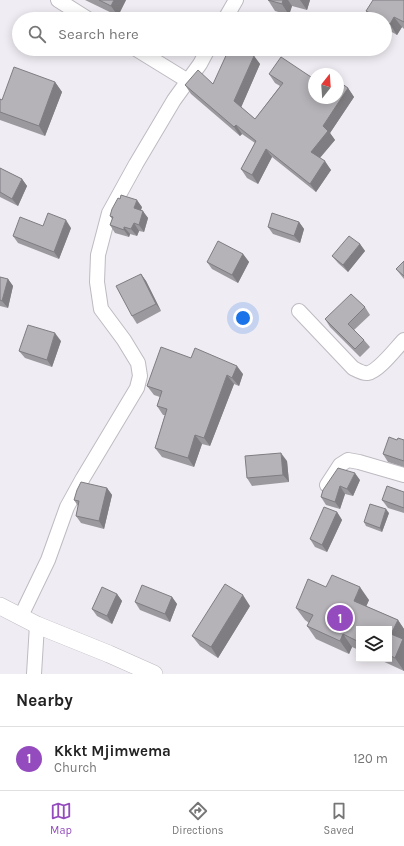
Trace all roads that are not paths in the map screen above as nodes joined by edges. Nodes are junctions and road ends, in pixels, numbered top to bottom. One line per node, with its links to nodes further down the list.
1 (58, 0): 3 (street)
2 (236, 0): 4 (street)
3 (77, 12)
4 (229, 12)
5 (147, 56): 7 (street)
6 (204, 56): 7 (street)
7 (188, 81): 13 (street)
8 (299, 312): 9 (street)
9 (404, 340)
10 (404, 475): 11 (street)
11 (323, 490)
12 (0, 606): 13 (street)
13 (21, 616): 14 (street)
14 (37, 625): 15 (street); 16 (street)
15 (34, 674)
16 (154, 674)

